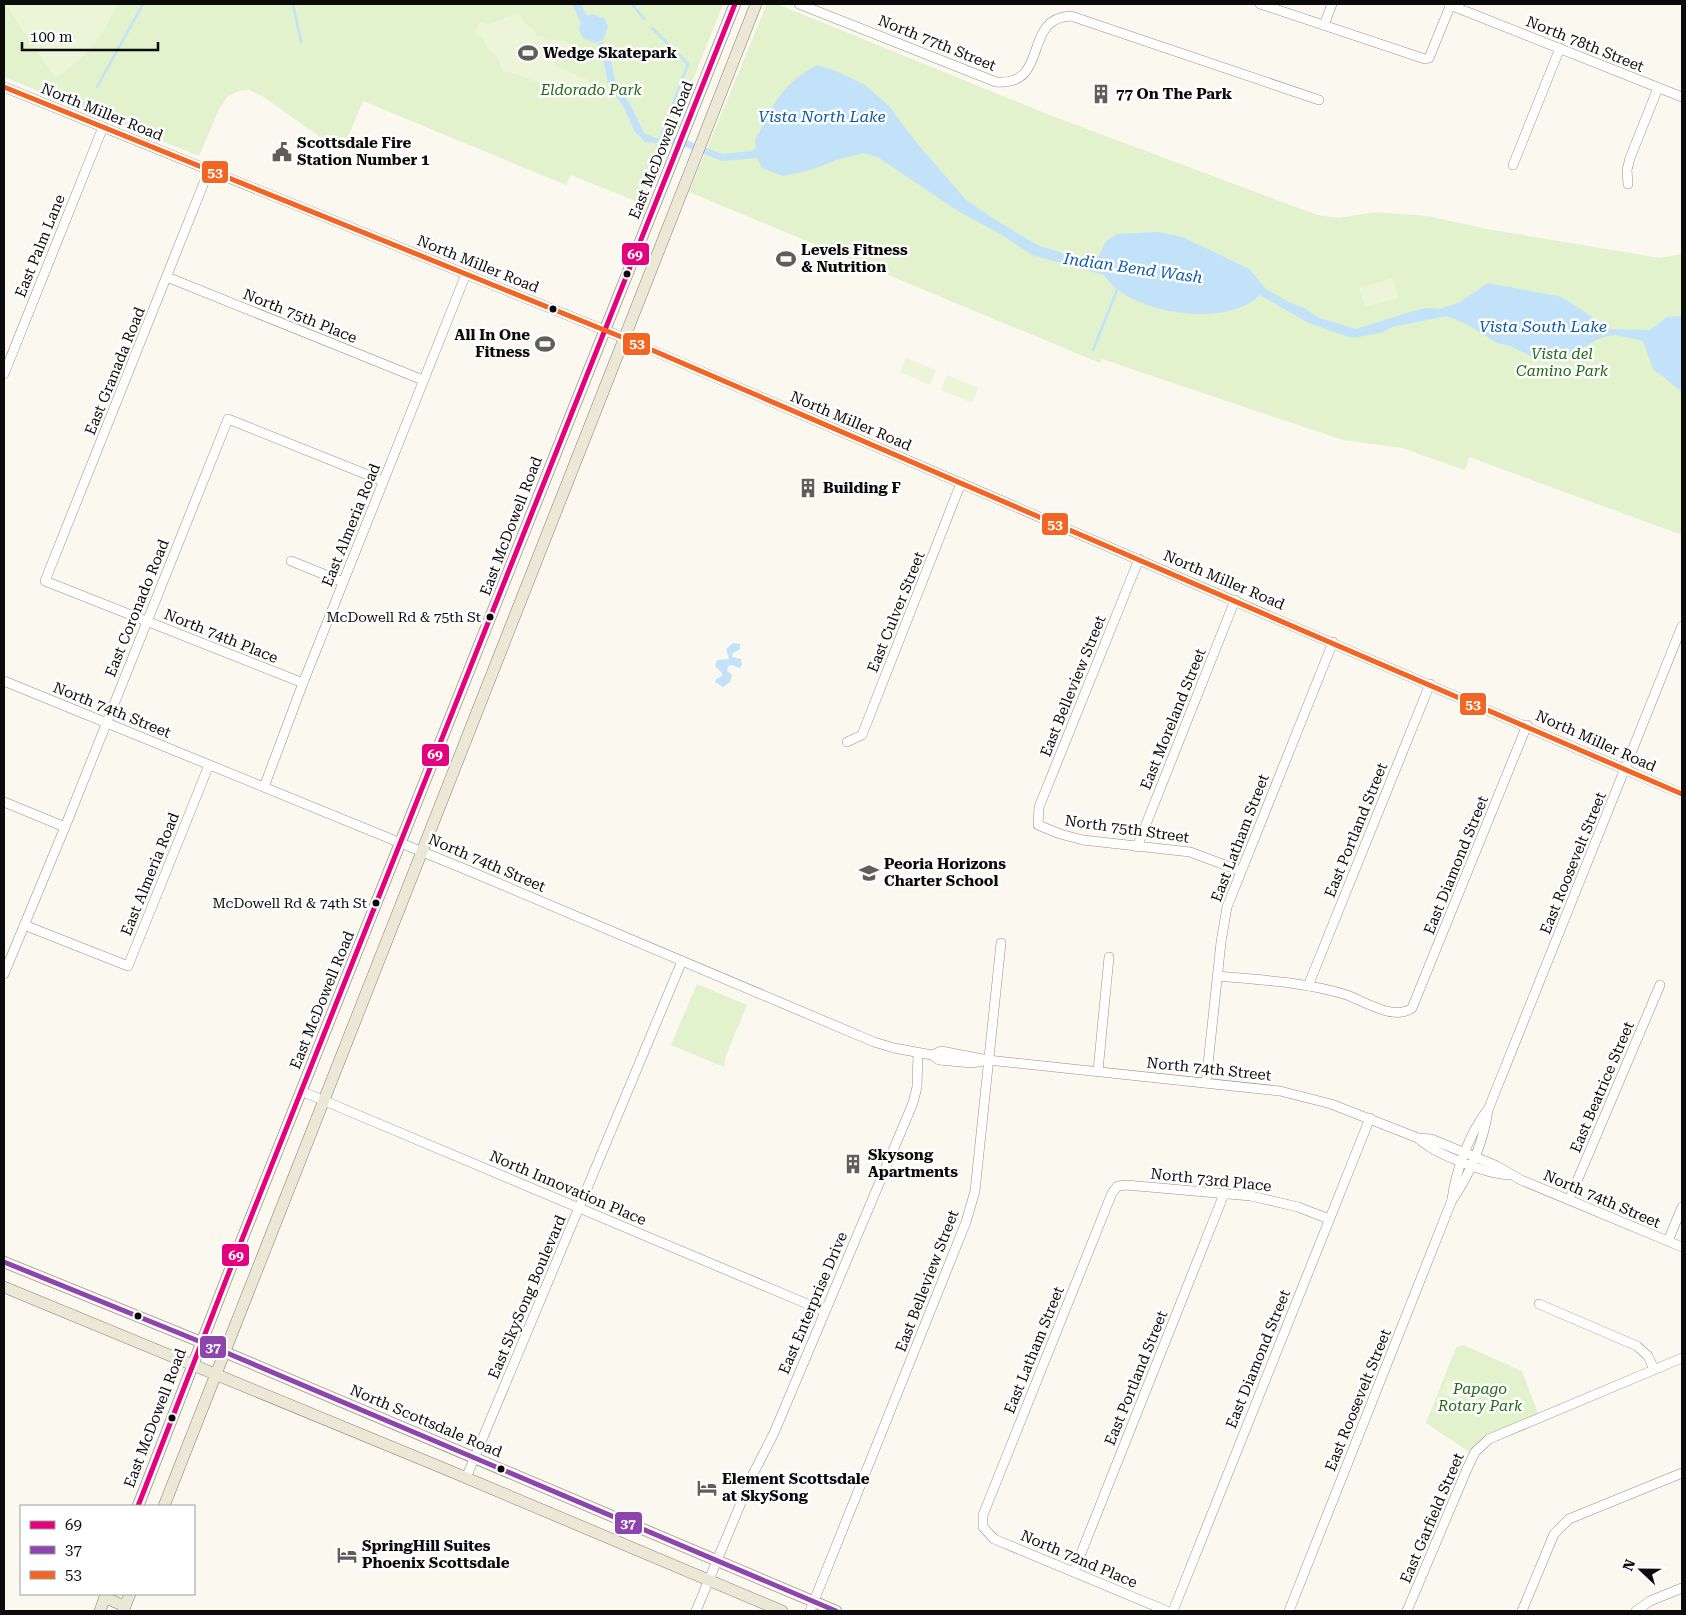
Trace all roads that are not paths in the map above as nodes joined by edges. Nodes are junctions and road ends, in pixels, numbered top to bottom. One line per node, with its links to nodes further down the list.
1 (735, 4): 19 (main road, East McDowell Road)
2 (756, 4): 20 (main road)
3 (799, 4): 12 (street, North 77th Street)
4 (1260, 4): 7 (street)
5 (1332, 4): 7 (street)
6 (1451, 4): 7 (street); 8 (street, North 78th Street)
7 (1324, 25)
8 (1560, 48): 10 (street, North 78th Street); 14 (street)
9 (4, 87): 13 (street, North Miller Road)
10 (1658, 88): 11 (street, North 78th Street); 16 (street)
11 (1682, 97)
12 (1319, 100)
13 (103, 127): 15 (street, North Miller Road); 21 (street, East Palm Lane)
14 (1513, 165)
15 (209, 170): 17 (street, North Miller Road); 18 (street, East Granada Road)
16 (1628, 184)
17 (466, 274): 19 (street, North Miller Road); 22 (street, East Almeria Road)
18 (167, 276): 22 (street, North 75th Place); 27 (street, East Granada Road)
19 (605, 330): 20 (street, North Miller Road); 46 (main road, East McDowell Road)
20 (624, 338): 24 (street, North Miller Road); 48 (main road)
21 (4, 374)
22 (423, 380): 23 (street, East Almeria Road)
23 (383, 481): 28 (street, East Almeria Road); 30 (street, East Coronado Road)
24 (962, 483): 25 (street, North Miller Road); 38 (street, East Culver Street)
25 (1139, 559): 29 (street, North Miller Road); 44 (street, East Belleview Street)
26 (291, 561): 28 (street)
27 (45, 581): 30 (street, North 74th Place)
28 (343, 582): 34 (street, East Almeria Road)
29 (1235, 600): 32 (street, North Miller Road); 47 (street, East Moreland Street)
30 (146, 620): 34 (street, North 74th Place); 36 (street, East Coronado Road)
31 (1682, 626): 40 (street, East Roosevelt Street)
32 (1333, 642): 35 (street, North Miller Road); 49 (street, East Latham Street)
33 (4, 681): 36 (street, North 74th Street)
34 (302, 683): 41 (street, East Almeria Road)
35 (1430, 684): 37 (street, North Miller Road); 57 (street, East Portland Street)
36 (107, 723): 39 (street, North 74th Street); 45 (street, East Coronado Road)
37 (1527, 725): 40 (street, North Miller Road); 57 (street, East Diamond Street)
38 (846, 742)
39 (209, 765): 41 (street, North 74th Street); 50 (street, East Almeria Road)
40 (1625, 769): 42 (street, North Miller Road); 65 (street, East Roosevelt Street)
41 (264, 787): 46 (street, North 74th Street)
42 (1682, 794)
43 (4, 802): 45 (street)
44 (1038, 825): 47 (street, North 75th Street)
45 (65, 827): 50 (street, East Coronado Road)
46 (401, 843): 48 (street, North 74th Street); 62 (main road, East McDowell Road)
47 (1137, 847): 49 (street, North 75th Street)
48 (422, 851): 53 (street, North 74th Street); 63 (main road)
49 (1241, 871): 55 (street, East Latham Street)
50 (24, 925): 54 (street, East Coronado Road)
51 (1001, 943): 59 (street, East Belleview Street)
52 (1109, 958): 60 (street)
53 (682, 961): 58 (street, North 74th Street); 69 (street, East SkySong Boulevard)
54 (4, 974)
55 (1218, 976): 57 (street); 61 (street, East Latham Street)
56 (1660, 985): 68 (street, East Beatrice Street)
57 (1308, 986)
58 (918, 1053): 59 (street, North 74th Street); 77 (street, East Enterprise Drive)
59 (988, 1060): 60 (street, North 74th Street); 96 (street, East Belleview Street)
60 (1098, 1071): 61 (street, North 74th Street)
61 (1206, 1083): 64 (street, North 74th Street)
62 (301, 1091): 63 (street, North Innovation Place); 78 (main road, East McDowell Road)
63 (323, 1100): 69 (street, North Innovation Place); 79 (main road)
64 (1370, 1118): 65 (street, North 74th Street); 71 (street, East Diamond Street)
65 (1469, 1159): 68 (street, North 74th Street); 104 (street, East Roosevelt Street)
66 (1118, 1186): 67 (street, North 73rd Place); 89 (street, East Latham Street)
67 (1224, 1194): 71 (street, North 73rd Place); 91 (street, East Portland Street)
68 (1569, 1200): 72 (street, North 74th Street)
69 (579, 1207): 77 (street, North Innovation Place); 84 (street, East SkySong Boulevard)
70 (1682, 1207): 72 (street)
71 (1329, 1219): 103 (street, East Diamond Street)
72 (1668, 1241): 73 (street, North 74th Street)
73 (1682, 1247)
74 (4, 1262): 78 (main road, North Scottsdale Road)
75 (4, 1287): 81 (main road)
76 (1539, 1304): 82 (street)
77 (824, 1311): 90 (street, East Enterprise Drive)
78 (201, 1342): 79 (main road, North Scottsdale Road); 81 (main road, East McDowell Road)
79 (223, 1352): 83 (main road); 84 (main road, North Scottsdale Road)
80 (1682, 1358): 82 (street, East Garfield Street)
81 (192, 1365): 83 (main road); 87 (main road, East McDowell Road)
82 (1654, 1369): 105 (street, East Garfield Street)
83 (214, 1375): 86 (main road); 88 (main road)
84 (474, 1458): 86 (street, East SkySong Boulevard); 90 (main road, North Scottsdale Road)
85 (1682, 1473): 106 (street)
86 (466, 1478): 92 (main road)
87 (138, 1505)
88 (164, 1505)
89 (983, 1527): 91 (street, North 72nd Place)
90 (716, 1560): 92 (street); 96 (main road, North Scottsdale Road)
91 (1074, 1571): 102 (street, North 72nd Place)
92 (708, 1580): 99 (street); 100 (main road)
93 (1682, 1588): 107 (street)
94 (130, 1595): 97 (main road)
95 (106, 1596): 97 (main road); 98 (main road)
96 (812, 1606): 101 (main road, North Scottsdale Road)
97 (124, 1609)
98 (100, 1611)
99 (696, 1611)
100 (782, 1611)
101 (836, 1611)
102 (1167, 1611)
103 (1173, 1611)
104 (1288, 1611)
105 (1407, 1611)
106 (1522, 1611)
107 (1636, 1611)

